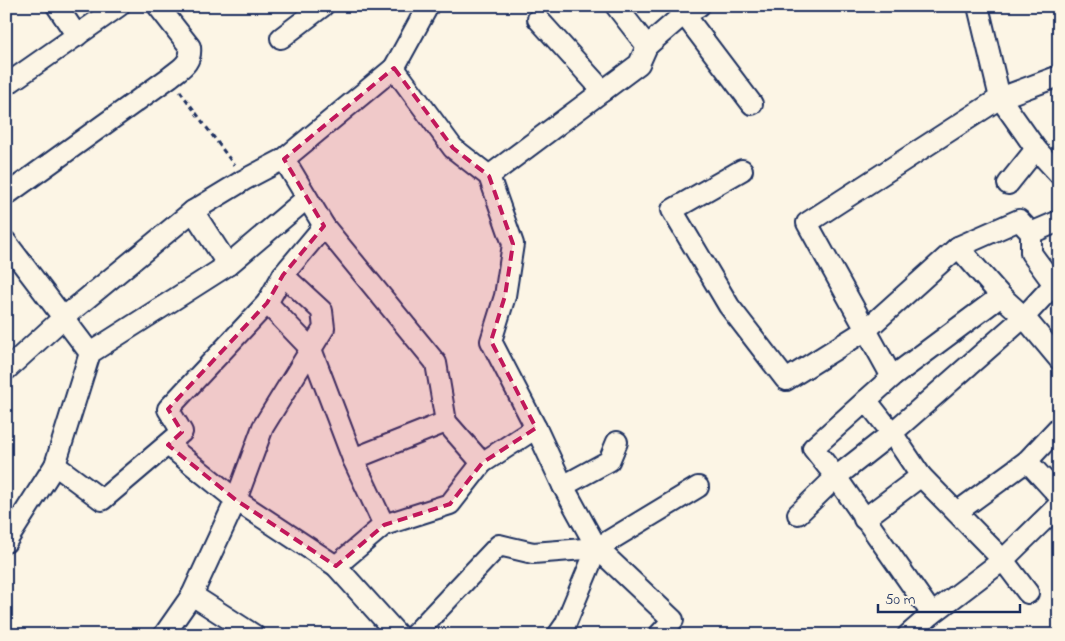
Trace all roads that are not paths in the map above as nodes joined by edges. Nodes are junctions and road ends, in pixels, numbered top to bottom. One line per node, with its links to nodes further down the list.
1 (57, 6): 10 (street)
2 (119, 6): 10 (street)
3 (158, 6): 25 (street)
4 (323, 6): 11 (street)
5 (428, 6): 13 (street)
6 (616, 6): 12 (street)
7 (978, 6): 17 (street)
8 (692, 10): 12 (street); 18 (street)
9 (538, 19): 16 (street)
10 (77, 36): 15 (street)
11 (281, 38)
12 (647, 46): 16 (street)
13 (394, 68): 20 (street); 23 (street)
14 (1059, 76): 17 (street)
15 (6, 85)
16 (603, 91): 23 (street)
17 (1000, 98): 19 (street); 40 (street)
18 (752, 104)
19 (1036, 149): 22 (street); 24 (street)
20 (284, 159): 26 (street); 27 (street)
21 (742, 170): 40 (street)
22 (1059, 174)
23 (489, 176): 49 (street)
24 (1008, 184)
25 (6, 196)
26 (306, 198): 29 (street); 33 (street)
27 (193, 211): 33 (street); 39 (street)
28 (1059, 221): 30 (street)
29 (324, 226): 34 (street); 47 (street)
30 (1031, 232): 31 (street); 35 (street)
31 (958, 248): 36 (street); 40 (street)
32 (10, 255): 39 (street)
33 (228, 264): 42 (street)
34 (282, 274): 37 (street); 41 (street)
35 (1056, 281): 38 (street)
36 (1001, 296): 38 (street); 45 (street)
37 (267, 303): 41 (street); 52 (street)
38 (1024, 317): 43 (street); 50 (street)
39 (63, 318): 42 (street); 44 (street)
40 (866, 330): 45 (street)
41 (311, 349): 53 (street); 62 (street)
42 (90, 353): 56 (street)
43 (1059, 359)
44 (6, 370)
45 (892, 377): 46 (street)
46 (866, 400): 50 (street); 58 (street)
47 (446, 422): 53 (street); 55 (street)
48 (1059, 426): 54 (street)
49 (536, 428): 55 (street); 59 (street)
50 (892, 433): 57 (street); 58 (street)
51 (617, 442): 59 (street)
52 (168, 445): 56 (street); 62 (street)
53 (353, 459): 67 (street)
54 (1027, 460): 61 (street); 64 (street)
55 (482, 463): 67 (street)
56 (55, 465): 68 (street)
57 (921, 476): 64 (street); 66 (street)
58 (836, 477): 65 (street); 66 (street)
59 (563, 486): 69 (street)
60 (698, 486): 69 (street)
61 (1059, 496)
62 (236, 500): 71 (street); 73 (street)
63 (1059, 505): 70 (street)
64 (957, 512): 70 (street)
65 (798, 514)
66 (864, 519): 74 (street)
67 (384, 525): 71 (street)
68 (6, 542)
69 (597, 548): 78 (street); 79 (street); 80 (street)
70 (1003, 560): 72 (street); 74 (street)
71 (336, 566): 77 (street)
72 (1028, 593)
73 (192, 595): 75 (street); 76 (street)
74 (932, 614): 81 (street)
75 (164, 635)
76 (254, 635)
77 (398, 635)
78 (414, 635)
79 (558, 635)
80 (659, 635)
81 (908, 635)

